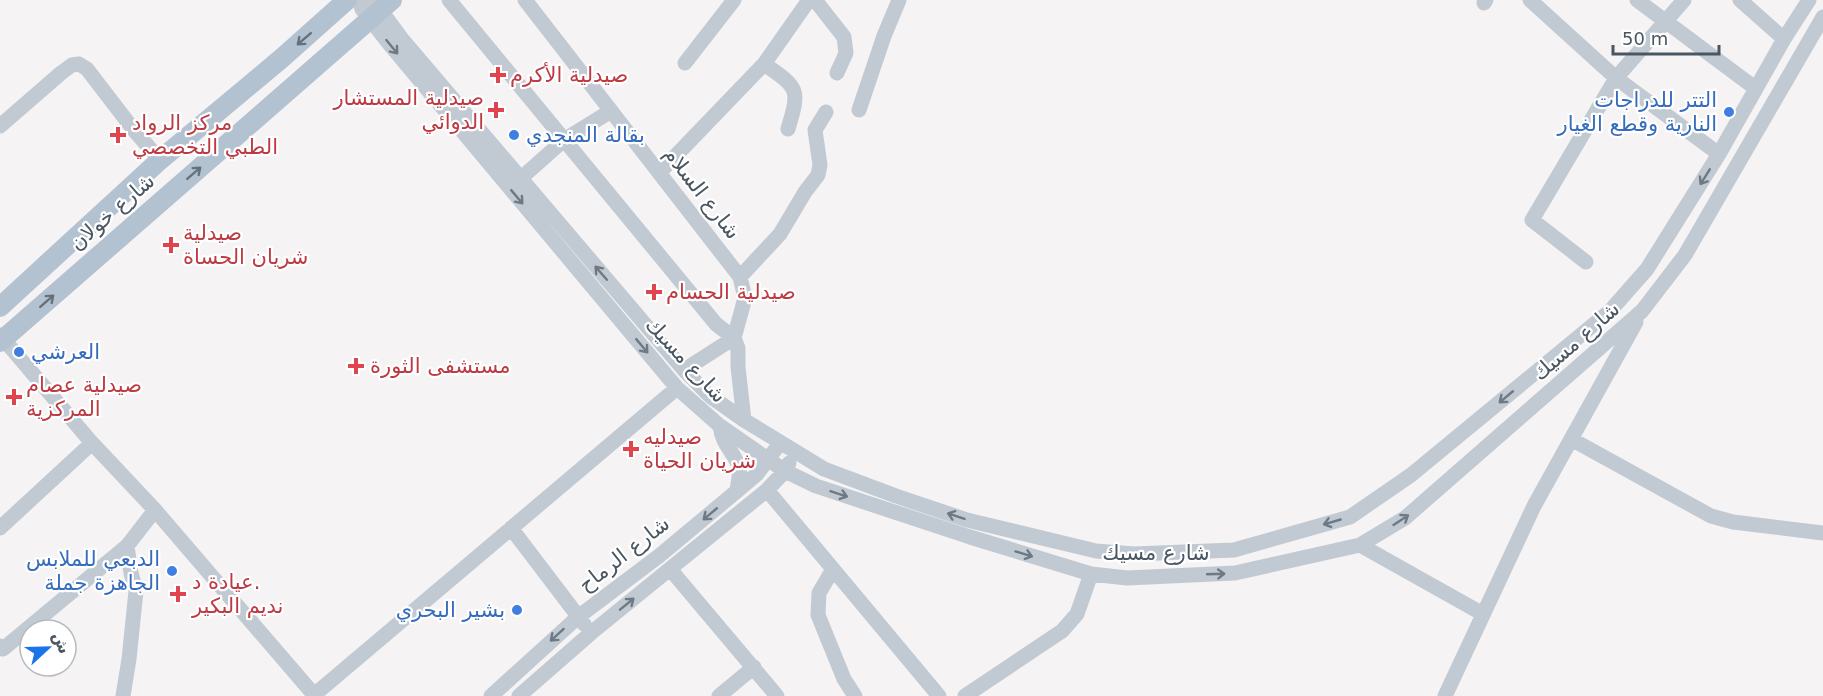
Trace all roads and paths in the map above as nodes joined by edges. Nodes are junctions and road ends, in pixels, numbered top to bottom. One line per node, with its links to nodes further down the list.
1 (348, 0): 18 (main road, شارع خولان, one-way to 18)
2 (359, 0): 14 (street, شارع مسيك)
3 (449, 0): 30 (street)
4 (525, 0): 26 (street, شارع السلام)
5 (734, 0): 19 (street)
6 (809, 0): 20 (street)
7 (815, 0): 21 (street)
8 (899, 0): 25 (street)
9 (1530, 0): 23 (street)
10 (1637, 0): 16 (street)
11 (1684, 0): 16 (street)
12 (1740, 0): 17 (street)
13 (1809, 0): 17 (street, شارع مسيك)
14 (378, 7): 22 (main road, شارع خولان); 34 (street, شارع مسيك); 42 (street, شارع مسيك, one-way to 42)
15 (1823, 17): 38 (street, شارع مسيك)
16 (1666, 22): 23 (street); 24 (street)
17 (1784, 39): 24 (street, شارع مسيك)
18 (282, 58): 22 (main road); 32 (main road, شارع خولان)
19 (685, 63)
20 (764, 64): 29 (street); 33 (street)
21 (837, 73)
22 (302, 78): 40 (main road, شارع خولان, one-way to 22)
23 (1616, 78): 31 (street); 35 (street)
24 (1755, 88): 31 (street, شارع مسيك)
25 (859, 110)
26 (611, 111): 30 (street); 33 (street, شارع السلام)
27 (826, 112): 36 (street)
28 (0, 126): 32 (street)
29 (788, 129)
30 (564, 140): 34 (street); 39 (street)
31 (1719, 154): 48 (street, شارع مسيك, one-way to 48)
32 (160, 160): 37 (main road, شارع خولان)
33 (660, 172): 36 (street, شارع السلام)
34 (520, 179): 41 (street, شارع مسيك, one-way to 34)
35 (1586, 262)
36 (740, 277): 39 (street)
37 (0, 307)
38 (1642, 311): 45 (street); 57 (street, شارع مسيك, one-way to 38)
39 (734, 338): 41 (street); 43 (street)
40 (1, 339): 47 (street)
41 (684, 370): 43 (street, شارع مسيك)
42 (677, 388): 44 (street, شارع مسيك); 55 (street)
43 (744, 420): 46 (street, شارع مسيك)
44 (720, 426): 49 (street, شارع مسيك); 52 (street)
45 (1571, 439): 56 (street); 62 (street)
46 (779, 442): 48 (street, شارع مسيك); 49 (street, شارع الرماح)
47 (92, 443): 53 (street); 54 (street)
48 (795, 452): 50 (street, شارع الرماح)
49 (770, 459): 50 (street, شارع مسيك); 52 (street, شارع الرماح)
50 (785, 471): 51 (street, شارع الرماح); 61 (street, شارع مسيك, one-way to 61)
51 (767, 490): 59 (street, شارع الرماح); 60 (street)
52 (737, 491): 63 (street, شارع الرماح, one-way to 63)
53 (155, 510): 58 (street); 68 (street)
54 (0, 528)
55 (511, 528): 63 (street); 68 (street)
56 (1823, 532)
57 (1360, 545): 61 (street, شارع مسيك, one-way to 57); 62 (street)
58 (127, 546): 65 (street); 67 (street)
59 (670, 569): 64 (street, شارع الرماح, one-way to 59); 66 (street)
60 (833, 569): 73 (street); 74 (street)
61 (1091, 574): 75 (street)
62 (1483, 614): 76 (street)
63 (578, 617): 64 (street); 69 (street, شارع الرماح, one-way to 69)
64 (591, 633): 70 (street, شارع الرماح)
65 (0, 646)
66 (754, 668): 71 (street); 72 (street)
67 (123, 696)
68 (314, 696)
69 (490, 696)
70 (519, 696)
71 (719, 696)
72 (777, 696)
73 (855, 696)
74 (939, 696)
75 (965, 696)
76 (1445, 696)

